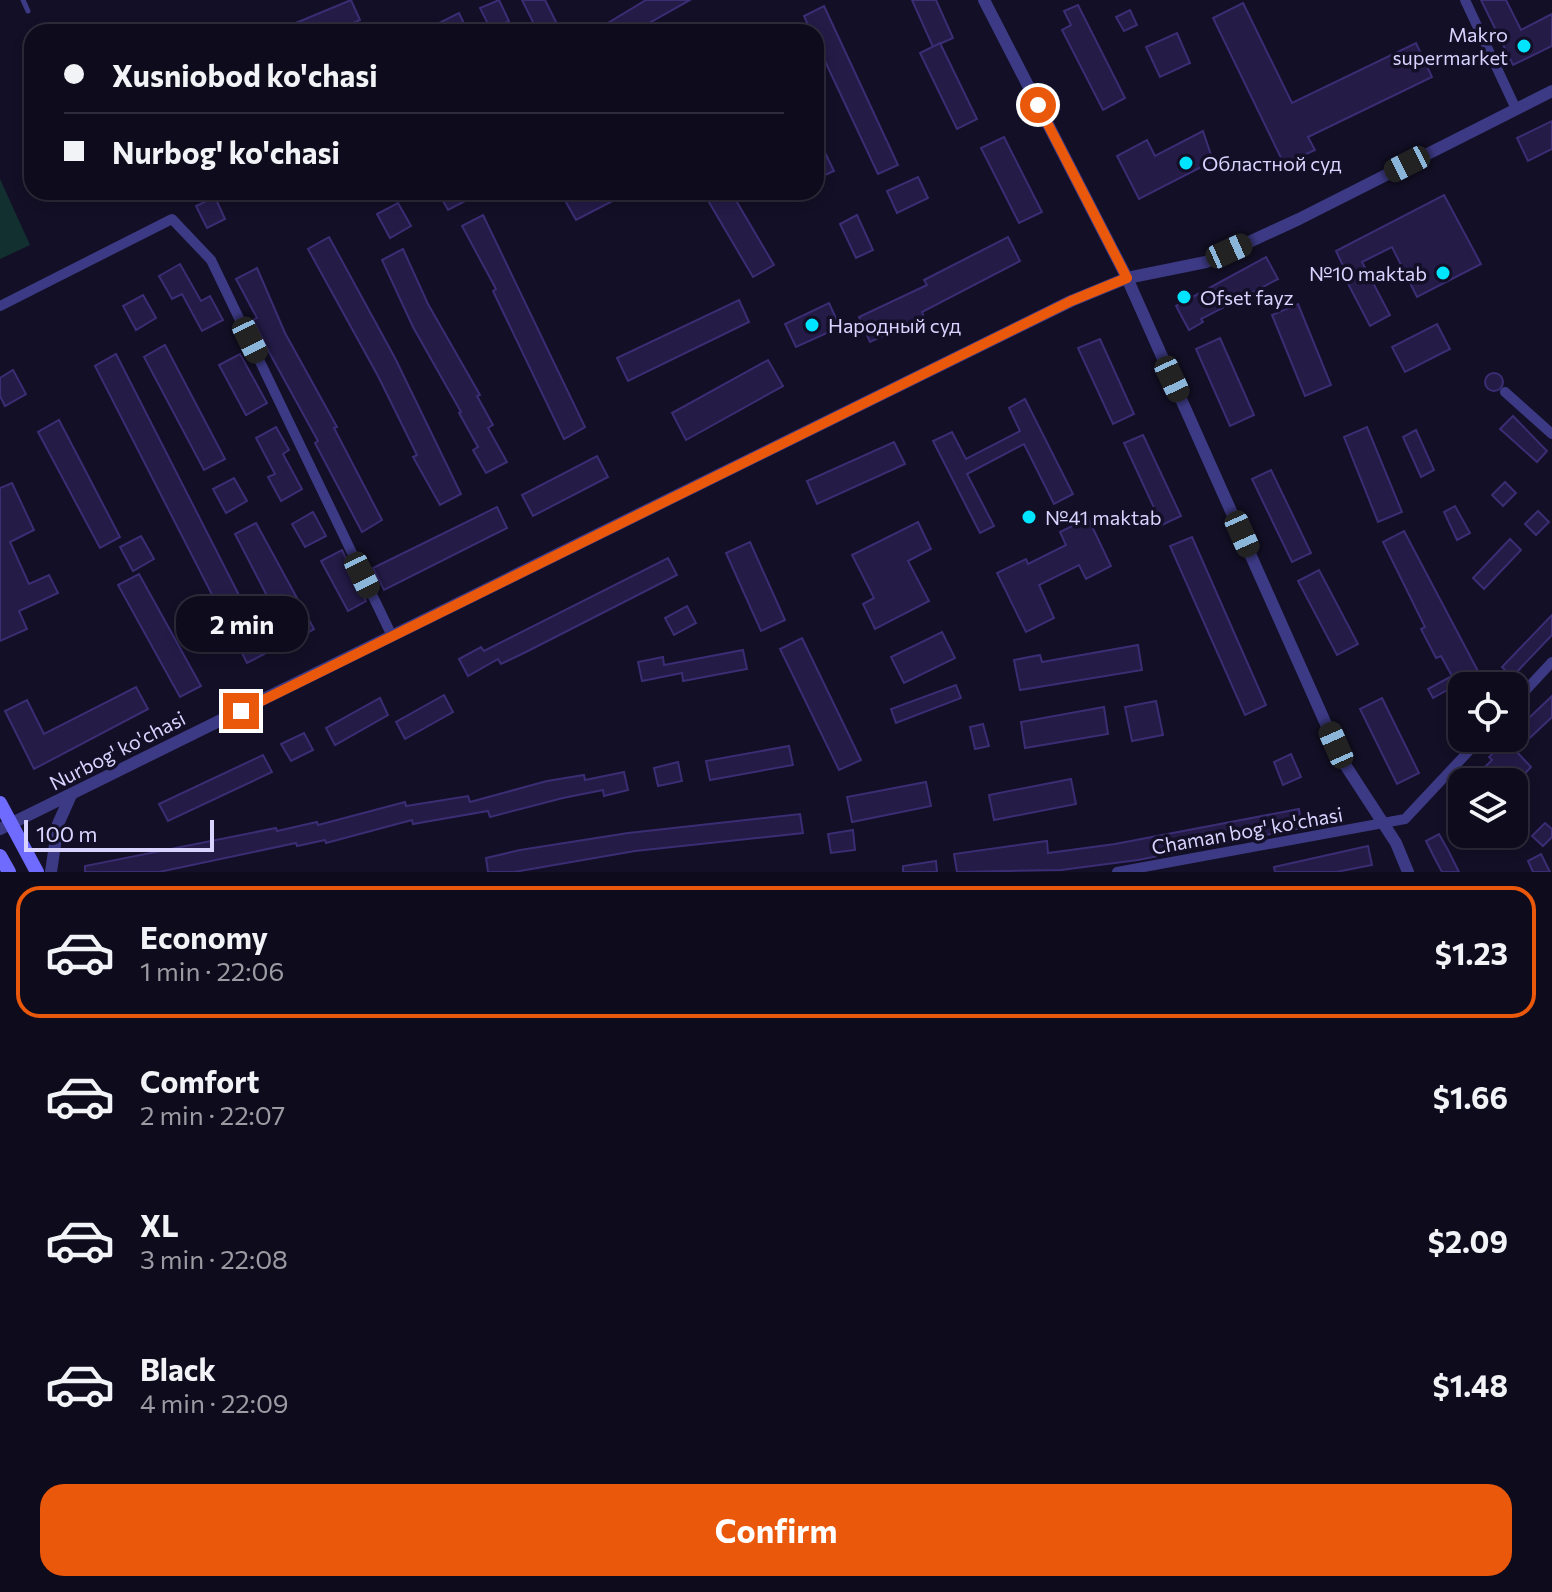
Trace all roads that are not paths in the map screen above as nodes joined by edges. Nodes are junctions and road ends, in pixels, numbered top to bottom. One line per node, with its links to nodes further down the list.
1 (23, 0): 4 (lane)
2 (984, 0): 7 (street)
3 (1465, 0): 6 (street)
4 (28, 11)
5 (1552, 91): 6 (street, Nurbog' ko'chasi)
6 (1516, 109): 7 (street, Nurbog' ko'chasi)
7 (1127, 278): 11 (street, Nurbog' ko'chasi); 17 (street)
8 (0, 306): 11 (street)
9 (1505, 392): 10 (street)
10 (1552, 434)
11 (392, 636): 15 (street, Nurbog' ko'chasi)
12 (1552, 662): 13 (street)
13 (1528, 688)
14 (1468, 752): 17 (street, Chaman bog' ko'chasi)
15 (71, 795): 18 (street, Nurbog' ko'chasi); 22 (street)
16 (0, 803): 18 (main road)
17 (1383, 823): 23 (street, Chaman bog' ko'chasi); 24 (street)
18 (6, 827): 21 (main road)
19 (0, 856): 20 (main road)
20 (9, 872)
21 (37, 872)
22 (51, 872)
23 (1117, 872)
24 (1408, 872)

